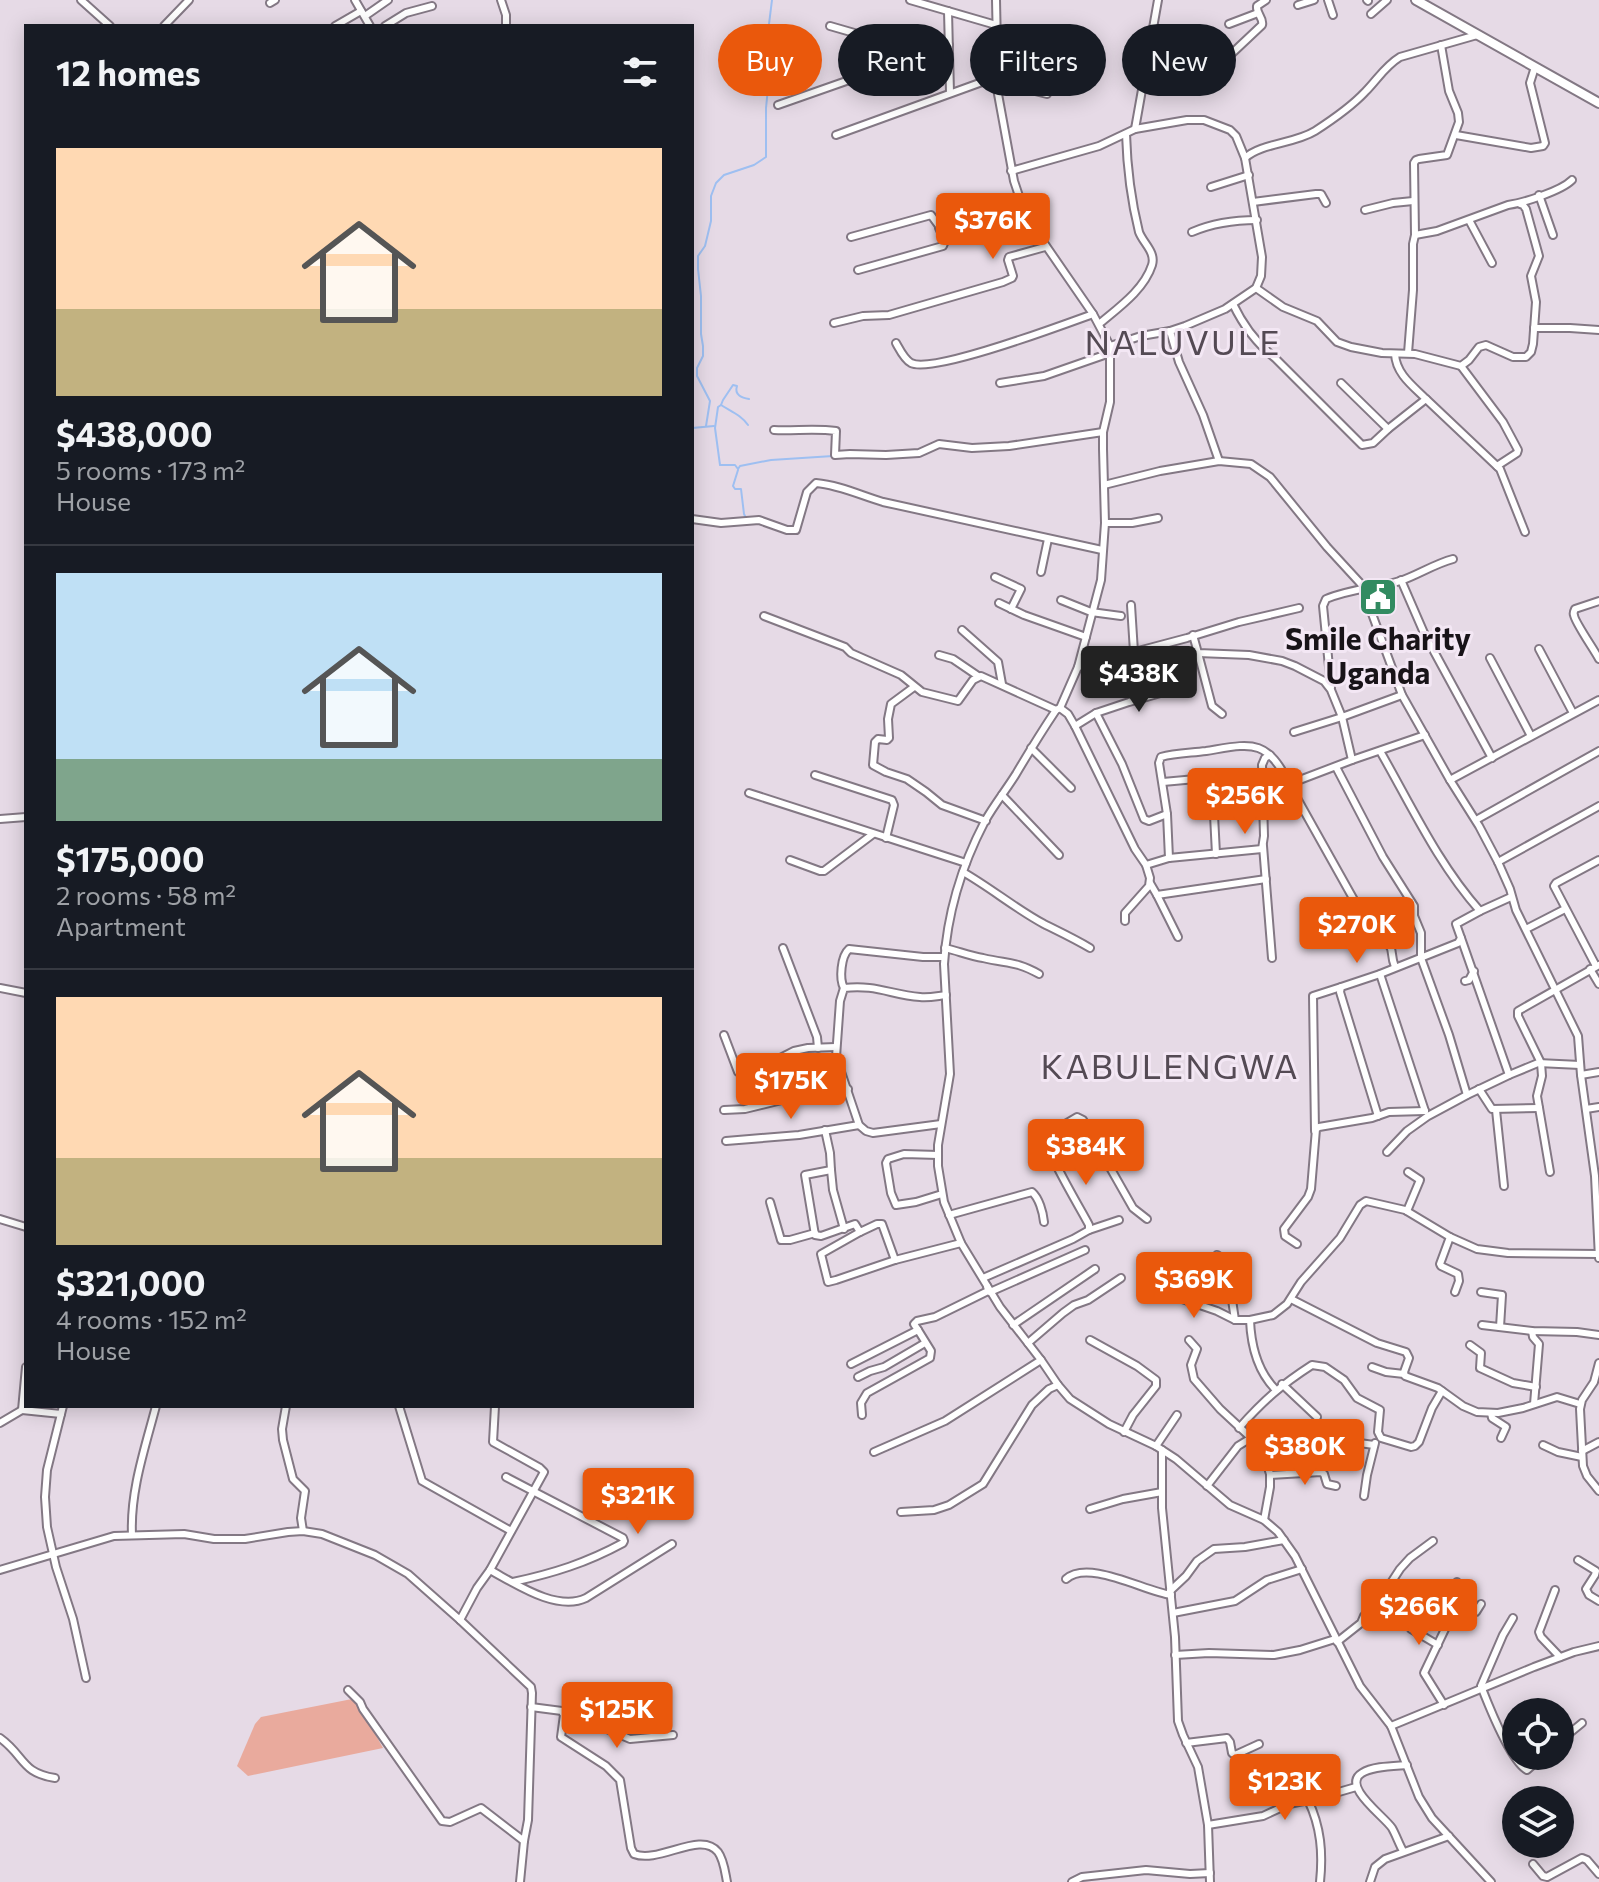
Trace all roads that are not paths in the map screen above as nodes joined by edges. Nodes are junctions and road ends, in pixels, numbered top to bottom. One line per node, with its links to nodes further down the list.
1 (81, 0): 21 (street)
2 (189, 0): 22 (street)
3 (355, 0): 18 (street)
4 (388, 0): 18 (street)
5 (501, 0): 26 (street)
6 (910, 0): 16 (street)
7 (996, 0): 29 (street)
8 (1158, 0): 30 (street)
9 (1265, 0): 17 (street)
10 (1314, 0): 14 (street)
11 (1328, 0): 20 (street)
12 (1387, 0): 19 (street)
13 (1419, 1): 34 (main road)
14 (1298, 5)
15 (432, 6): 25 (street)
16 (948, 11): 27 (street); 28 (street)
17 (1258, 13): 31 (street); 36 (street)
18 (363, 14): 23 (street); 24 (street)
19 (1371, 14)
20 (1333, 15)
21 (108, 24)
22 (166, 24)
23 (340, 24)
24 (369, 24)
25 (388, 24)
26 (506, 24)
27 (948, 24)
28 (993, 24)
29 (996, 24)
30 (1154, 24)
31 (1229, 24)
32 (830, 26): 33 (street)
33 (838, 28)
34 (1478, 35): 35 (street); 37 (main road)
35 (1441, 45): 47 (street); 48 (street)
36 (1236, 50)
37 (1535, 67): 42 (main road); 47 (street)
38 (838, 84): 43 (street)
39 (942, 96): 46 (street)
40 (998, 96): 49 (street)
41 (1141, 96): 44 (street)
42 (1599, 103)
43 (778, 105)
44 (1135, 129): 45 (street); 48 (street)
45 (1126, 134): 49 (street); 76 (street)
46 (836, 135)
47 (1456, 135): 56 (street)
48 (1245, 158): 50 (street)
49 (1011, 171): 60 (street)
50 (1249, 175): 52 (street); 57 (street)
51 (1572, 180): 53 (street)
52 (1211, 187)
53 (1561, 189): 54 (street); 55 (street)
54 (1539, 195): 59 (street); 67 (street)
55 (1565, 199)
56 (1413, 201): 61 (street); 66 (street)
57 (1253, 202): 58 (street); 62 (street)
58 (1326, 203)
59 (1520, 204): 63 (street); 77 (street)
60 (1022, 205): 64 (street); 69 (street)
61 (1365, 210)
62 (1257, 220): 65 (street); 72 (street)
63 (1469, 220): 66 (street); 70 (street)
64 (939, 228): 68 (street); 71 (street)
65 (1192, 232)
66 (1415, 235): 82 (street)
67 (1553, 235)
68 (851, 237)
69 (1045, 247): 74 (street); 75 (street)
70 (1492, 263)
71 (858, 270)
72 (1256, 288): 73 (street); 83 (street)
73 (1233, 304): 79 (street); 88 (street)
74 (1093, 314): 76 (street); 80 (street)
75 (834, 323)
76 (1099, 324): 81 (street)
77 (1534, 328): 78 (street); 84 (street)
78 (1599, 330)
79 (1170, 331): 81 (street); 91 (street)
80 (896, 343)
81 (1110, 349): 85 (street); 90 (street)
82 (1408, 353): 83 (street); 84 (street)
83 (1395, 354): 87 (street)
84 (1461, 366): 92 (street)
85 (1000, 383)
86 (1341, 383): 88 (street)
87 (1426, 399): 88 (street); 92 (street)
88 (1388, 429)
89 (774, 430): 90 (street)
90 (1103, 432): 93 (street)
91 (1219, 461): 93 (street); 104 (street)
92 (1497, 466): 97 (street)
93 (1104, 485): 96 (street)
94 (1158, 518): 96 (street)
95 (694, 519): 98 (street)
96 (1105, 523): 99 (street)
97 (1525, 532)
98 (1048, 539): 99 (street); 101 (street)
99 (1102, 550): 111 (street)
100 (1453, 559): 103 (street)
101 (1041, 572)
102 (995, 577): 110 (street)
103 (1401, 580): 104 (street); 144 (street)
104 (1362, 588): 128 (street); 129 (street)
105 (1061, 600): 111 (street)
106 (1599, 601): 122 (street)
107 (999, 603): 110 (street)
108 (1131, 605): 118 (street)
109 (1299, 608): 115 (street)
110 (1011, 609): 116 (street)
111 (1091, 612): 113 (street); 116 (street)
112 (764, 616): 126 (street)
113 (1121, 616)
114 (962, 630): 125 (street)
115 (1193, 635): 118 (street); 119 (street)
116 (1086, 637): 123 (street)
117 (1539, 649): 133 (street)
118 (1134, 652): 123 (street)
119 (1198, 653): 128 (street); 134 (street)
120 (939, 655): 124 (street)
121 (1490, 658): 139 (street)
122 (1599, 659)
123 (1078, 667): 131 (street)
124 (978, 676): 125 (street); 126 (street)
125 (1002, 684): 131 (street)
126 (914, 687): 161 (street)
127 (1171, 690): 132 (street)
128 (1331, 690): 135 (street)
129 (1402, 695): 135 (street); 138 (street)
130 (1599, 700): 133 (street)
131 (1058, 709): 136 (street); 140 (street)
132 (1096, 713): 136 (street); 156 (street)
133 (1573, 713): 139 (street)
134 (1222, 714)
135 (1342, 717): 137 (street); 145 (street)
136 (1075, 726): 172 (street)
137 (1294, 732)
138 (1425, 735): 141 (street); 149 (street)
139 (1531, 736): 144 (street)
140 (1031, 748): 152 (street); 154 (street)
141 (1380, 751): 145 (street); 180 (street)
142 (1599, 751): 160 (street)
143 (1270, 755): 147 (street); 150 (street); 151 (street)
144 (1492, 758): 149 (street)
145 (1352, 760): 146 (street)
146 (1336, 767): 151 (street); 190 (street)
147 (1261, 773): 150 (street); 164 (street)
148 (815, 775): 163 (street)
149 (1450, 780): 160 (street)
150 (1163, 782): 156 (street)
151 (1289, 784): 191 (street)
152 (1071, 788)
153 (749, 793): 162 (street)
154 (1002, 795): 161 (street); 166 (street)
155 (1599, 806): 169 (street)
156 (1167, 814): 167 (street)
157 (1214, 815): 165 (street)
158 (24, 817): 159 (street)
159 (0, 819)
160 (1476, 820): 169 (street)
161 (986, 821): 171 (street)
162 (873, 834): 163 (street); 168 (street)
163 (886, 838): 171 (street)
164 (1263, 846): 165 (street); 175 (street)
165 (1216, 854): 167 (street)
166 (1059, 855)
167 (1169, 858): 172 (street)
168 (790, 860)
169 (1498, 862): 178 (street)
170 (1597, 862): 174 (street); 179 (street)
171 (966, 863): 173 (street)
172 (1146, 865): 176 (street)
173 (963, 872): 186 (street); 187 (street)
174 (1599, 872)
175 (1266, 879): 177 (street); 189 (street)
176 (1150, 883): 177 (street); 181 (street)
177 (1157, 895): 183 (street)
178 (1511, 897): 180 (street); 182 (street)
179 (1565, 909): 182 (street); 192 (street)
180 (1480, 911): 184 (street)
181 (1125, 921)
182 (1526, 929): 201 (street)
183 (1178, 937)
184 (1461, 938): 190 (street); 193 (street)
185 (783, 948): 206 (street)
186 (945, 948): 188 (street); 194 (street)
187 (1090, 948)
188 (944, 957): 200 (street); 203 (street)
189 (1272, 958)
190 (1421, 958): 191 (street); 214 (street)
191 (1395, 967): 195 (street)
192 (1595, 967): 197 (street); 201 (street)
193 (1474, 971): 196 (street); 210 (street)
194 (1039, 974)
195 (1380, 974): 198 (street); 220 (street)
196 (1465, 981)
197 (1599, 984)
198 (1341, 987): 221 (street); 225 (street)
199 (0, 988): 202 (street)
200 (844, 988): 203 (street); 205 (street)
201 (1556, 989): 207 (street); 208 (street)
202 (24, 993)
203 (946, 995): 222 (street)
204 (724, 1035): 206 (street)
205 (836, 1047): 206 (street); 212 (street)
206 (818, 1048)
207 (1541, 1063): 208 (street); 210 (street); 216 (street)
208 (1580, 1065): 211 (street)
209 (1599, 1072): 211 (street)
210 (1509, 1075): 213 (street)
211 (1581, 1075): 217 (street)
212 (848, 1089): 218 (street); 223 (street)
213 (1479, 1089): 214 (street); 219 (street)
214 (1467, 1095): 220 (street)
215 (1599, 1107): 217 (street)
216 (1539, 1108): 219 (street); 232 (street)
217 (1586, 1109): 227 (street)
218 (724, 1110)
219 (1496, 1110): 233 (street)
220 (1426, 1113): 221 (street); 228 (street)
221 (1378, 1116): 225 (street)
222 (941, 1124): 223 (street); 229 (street)
223 (859, 1125): 224 (street)
224 (825, 1130): 226 (street); 230 (street)
225 (1315, 1131): 249 (street)
226 (726, 1141)
227 (1595, 1147): 252 (street)
228 (1387, 1152)
229 (938, 1155): 234 (street); 234 (street)
230 (831, 1170): 243 (street); 246 (street)
231 (1408, 1172): 236 (street)
232 (1550, 1172)
233 (1504, 1186)
234 (942, 1194): 237 (street)
235 (770, 1202): 246 (street)
236 (1407, 1211): 247 (street); 261 (street)
237 (949, 1215): 241 (street); 248 (street)
238 (0, 1219): 242 (street)
239 (1147, 1219): 244 (street)
240 (1119, 1220): 244 (street)
241 (1044, 1222)
242 (24, 1226)
243 (844, 1229): 245 (street); 246 (street)
244 (1089, 1230): 255 (street)
245 (860, 1232): 253 (street); 253 (street)
246 (815, 1233)
247 (1450, 1237): 252 (street); 259 (street)
248 (961, 1243): 253 (street); 255 (street)
249 (1297, 1244)
250 (1085, 1250): 257 (street)
251 (1217, 1255): 262 (street)
252 (1599, 1255)
253 (895, 1260)
254 (1095, 1269): 264 (street)
255 (983, 1278): 257 (street)
256 (1121, 1278): 273 (street)
257 (989, 1289): 264 (street); 267 (street)
258 (1162, 1292): 262 (street)
259 (1455, 1292)
260 (1481, 1292): 266 (street)
261 (1291, 1299): 263 (street); 280 (street)
262 (1235, 1320): 263 (street)
263 (1250, 1320): 283 (street)
264 (1013, 1325): 273 (street)
265 (1482, 1325): 266 (street)
266 (1500, 1327): 268 (street)
267 (918, 1330): 272 (street); 277 (street)
268 (1532, 1331): 269 (street); 284 (street)
269 (1599, 1335)
270 (1090, 1340): 302 (street)
271 (1189, 1340): 301 (street)
272 (925, 1343): 281 (street); 297 (street)
273 (1028, 1343): 275 (street)
274 (1470, 1345): 284 (street)
275 (1041, 1360): 282 (street); 311 (street)
276 (1599, 1363): 279 (street)
277 (851, 1364)
278 (1372, 1367): 280 (street)
279 (1598, 1373): 288 (street)
280 (1404, 1374): 286 (street)
281 (858, 1377)
282 (1058, 1385): 302 (street); 322 (street)
283 (1279, 1387): 299 (street); 301 (street); 304 (street)
284 (1536, 1387): 287 (street)
285 (24, 1388): 294 (street)
286 (1442, 1391): 295 (street); 304 (street)
287 (1534, 1404): 288 (street); 295 (street)
288 (1580, 1404): 312 (street)
289 (62, 1408): 296 (street)
290 (155, 1408): 326 (street)
291 (286, 1408): 324 (street)
292 (400, 1408): 325 (street)
293 (495, 1408): 317 (street)
294 (22, 1410): 296 (street); 300 (street)
295 (1491, 1413): 306 (street)
296 (61, 1414): 330 (street)
297 (862, 1415)
298 (1177, 1415): 310 (street)
299 (1317, 1417)
300 (0, 1423)
301 (1239, 1428): 305 (street)
302 (1124, 1432): 310 (street)
303 (1272, 1434): 308 (street)
304 (1379, 1436): 308 (street)
305 (1251, 1438): 313 (street); 315 (street)
306 (1501, 1438)
307 (1599, 1442): 312 (street)
308 (1374, 1445): 320 (street)
309 (1543, 1445): 312 (street)
310 (1159, 1448): 315 (street); 319 (street)
311 (874, 1452)
312 (1582, 1454): 318 (street)
313 (1270, 1475): 316 (street); 323 (street)
314 (506, 1477): 317 (street)
315 (1207, 1486): 323 (street)
316 (1336, 1486)
317 (533, 1491): 325 (street); 336 (street)
318 (1599, 1491)
319 (1162, 1492): 321 (street); 339 (street)
320 (1364, 1496)
321 (1090, 1509)
322 (901, 1512)
323 (1264, 1520): 327 (street)
324 (303, 1531): 326 (street); 346 (street)
325 (511, 1531): 334 (street)
326 (132, 1535): 330 (street)
327 (1284, 1540): 332 (street); 339 (street)
328 (1433, 1541): 340 (street)
329 (672, 1544): 336 (street)
330 (54, 1554): 333 (street); 352 (street)
331 (1578, 1560): 341 (street)
332 (1302, 1569): 344 (street); 347 (street)
333 (0, 1570)
334 (490, 1570): 336 (street); 346 (street)
335 (1066, 1579): 339 (street)
336 (513, 1582)
337 (1457, 1582): 342 (street)
338 (1555, 1590): 351 (street)
339 (1170, 1593): 344 (street)
340 (1379, 1600): 347 (street); 348 (street)
341 (1599, 1601)
342 (1452, 1604): 343 (street); 348 (street)
343 (1481, 1604)
344 (1173, 1613): 350 (street)
345 (1513, 1618): 354 (street)
346 (460, 1620): 356 (street)
347 (1336, 1640): 350 (street); 359 (street)
348 (1438, 1645): 355 (street)
349 (1599, 1646): 351 (street)
350 (1175, 1655): 364 (street)
351 (1560, 1657): 354 (street)
352 (86, 1678)
353 (348, 1690): 372 (street)
354 (1483, 1690): 355 (street); 361 (street)
355 (1444, 1705): 359 (street)
356 (531, 1707): 357 (street); 372 (street)
357 (563, 1713): 362 (street); 379 (street)
358 (1582, 1723): 360 (street)
359 (1391, 1726): 366 (street)
360 (1574, 1730)
361 (1502, 1733)
362 (673, 1735)
363 (0, 1738): 367 (street)
364 (1186, 1743): 365 (street); 370 (street)
365 (1259, 1744)
366 (1407, 1765): 368 (street); 371 (street)
367 (55, 1778)
368 (1356, 1787): 369 (street); 373 (street)
369 (1308, 1800): 370 (street); 382 (street)
370 (1208, 1825): 375 (street)
371 (1449, 1836): 373 (street); 384 (street)
372 (524, 1841): 378 (street)
373 (1403, 1851): 383 (street)
374 (1533, 1864): 376 (street)
375 (1210, 1873): 377 (street); 381 (street)
376 (1599, 1874)
377 (1118, 1878): 380 (street)
378 (520, 1882)
379 (727, 1882)
380 (1072, 1882)
381 (1210, 1882)
382 (1320, 1882)
383 (1370, 1882)
384 (1491, 1882)

